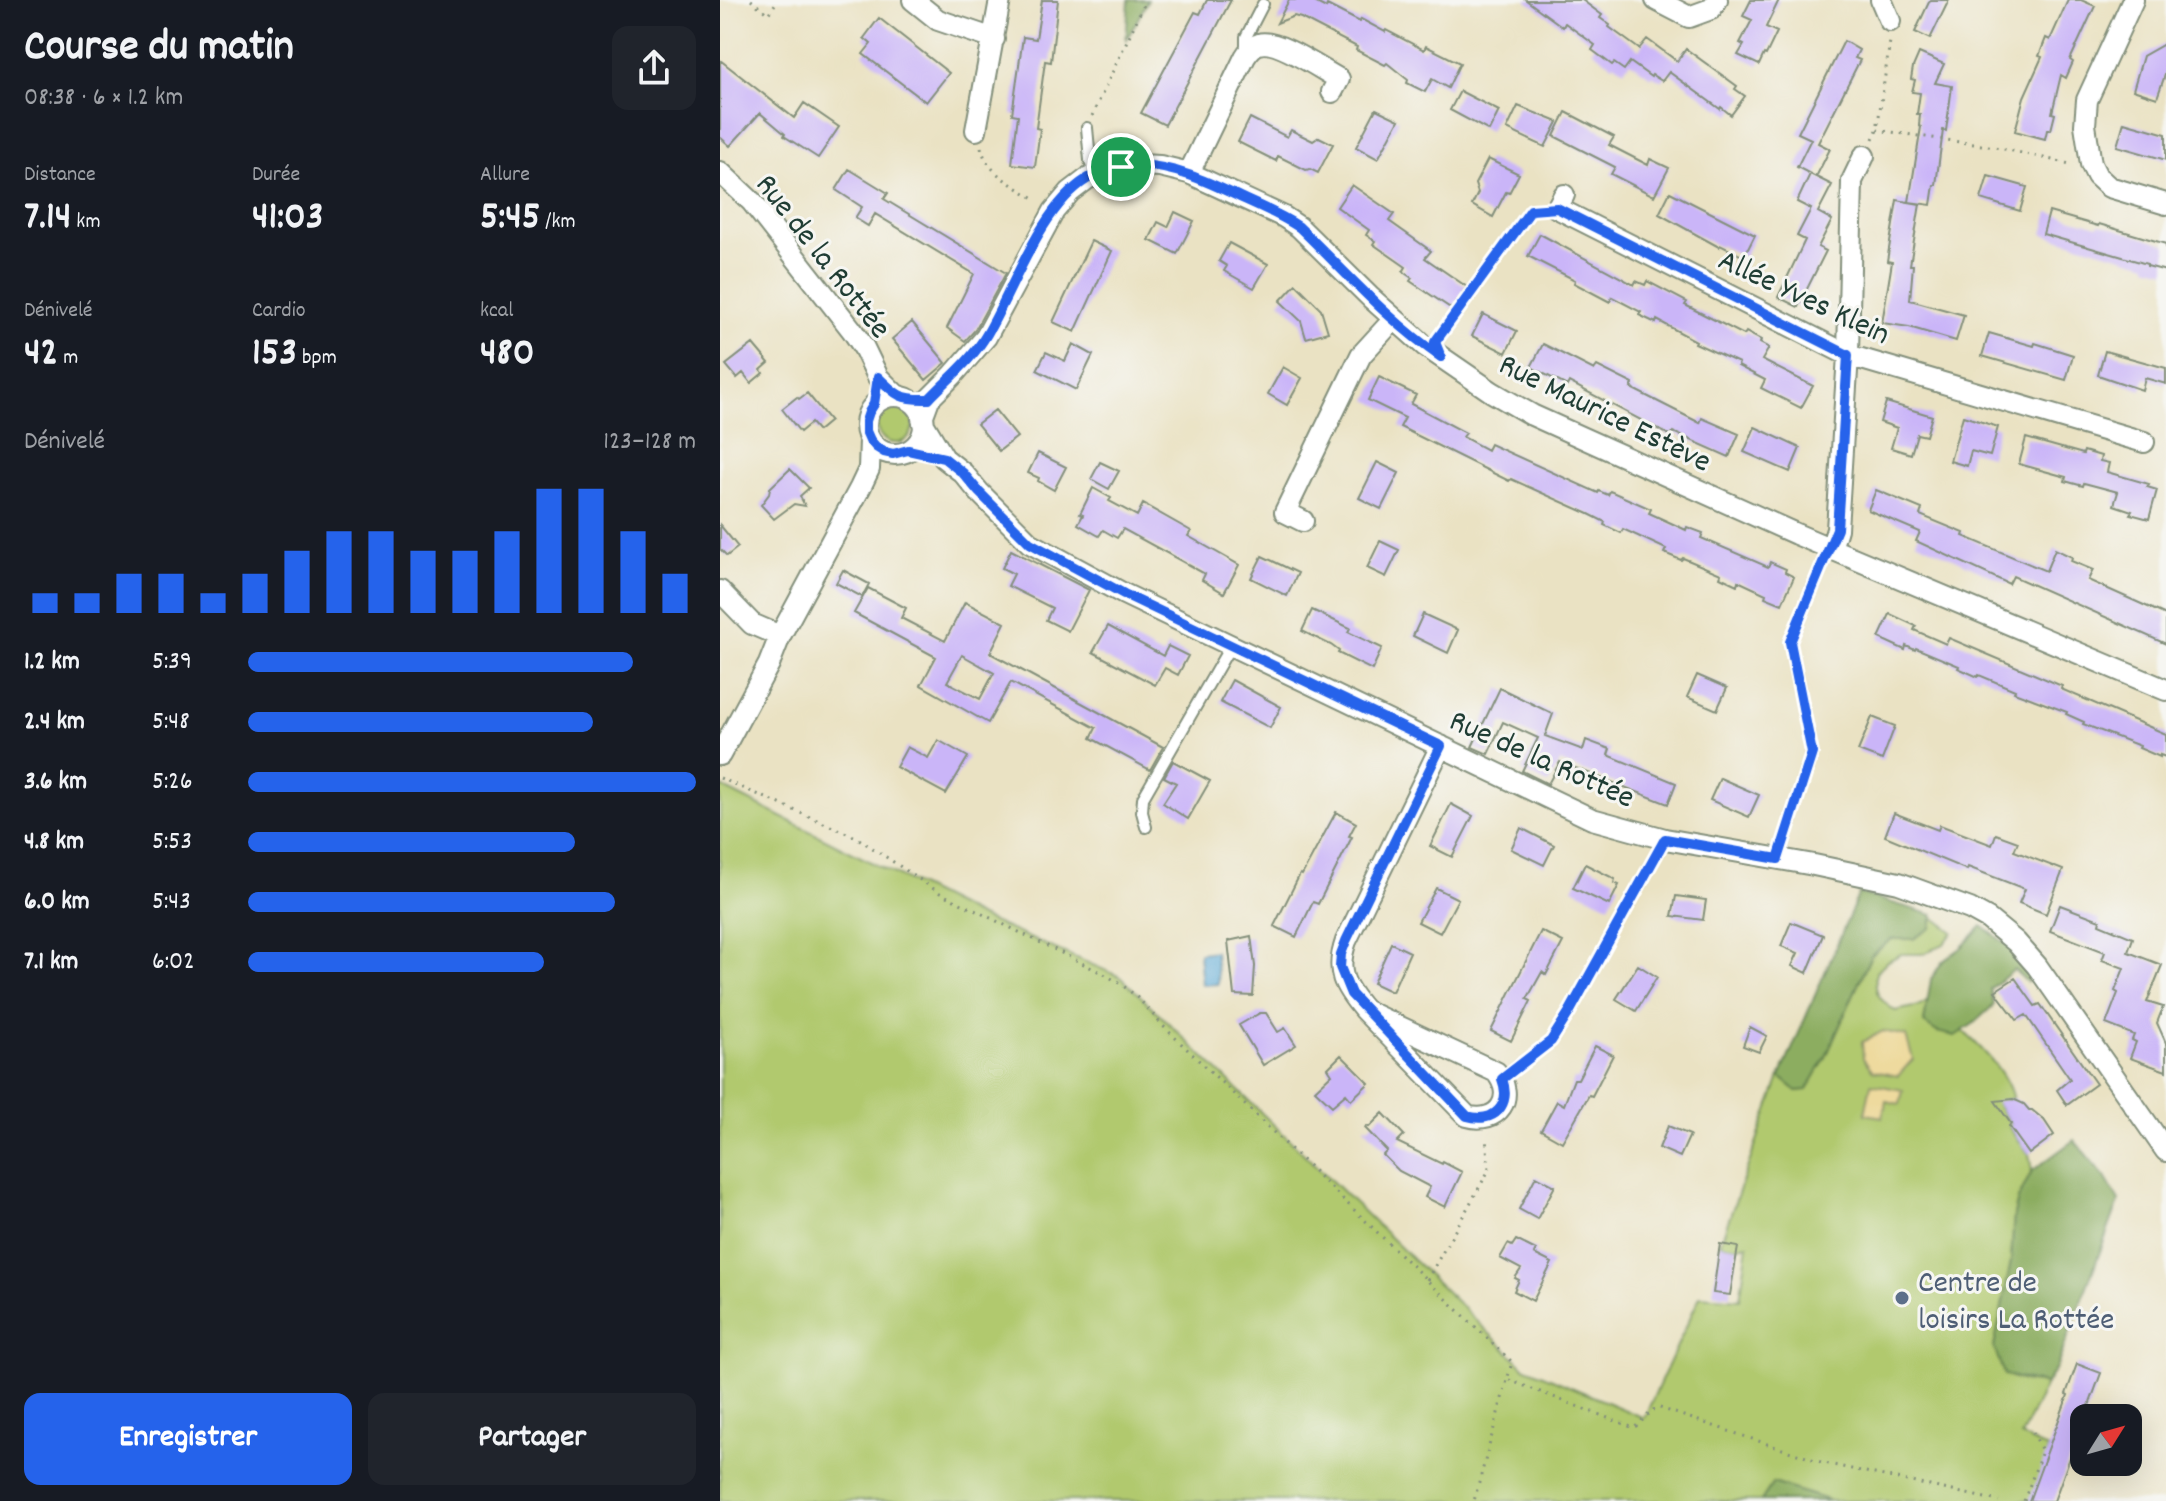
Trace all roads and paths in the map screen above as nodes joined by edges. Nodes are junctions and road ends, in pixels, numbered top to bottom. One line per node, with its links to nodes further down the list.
1 (751, 0): 2 (path)
2 (778, 0)
3 (913, 0): 12 (street)
4 (1000, 0): 12 (street)
5 (1146, 0): 15 (path)
6 (1656, 0): 7 (street)
7 (1717, 0)
8 (1881, 0): 11 (street)
9 (2133, 0): 19 (street)
10 (1263, 4): 13 (lane)
11 (1890, 21): 17 (path)
12 (994, 39): 16 (street)
13 (1245, 57): 14 (street); 21 (street)
14 (1332, 92)
15 (1087, 128): 22 (lane)
16 (976, 130): 25 (path)
17 (1877, 130): 18 (path); 19 (path)
18 (1864, 156): 27 (street)
19 (2091, 164): 24 (street)
20 (720, 172): 29 (street, Rue de la Rottée)
21 (1189, 173): 22 (street, Rue Maurice Estève); 26 (street, Rue Maurice Estève)
22 (1094, 176): 25 (street, Rue Maurice Estève)
23 (1560, 201): 27 (street, Allée Yves Klein); 28 (path)
24 (2166, 204)
25 (1054, 211): 32 (street, Rue Maurice Estève)
26 (1394, 319): 28 (street, Rue Maurice Estève); 38 (street)
27 (1848, 355): 34 (street, Allée Yves Klein); 39 (street)
28 (1441, 357): 39 (street, Rue Maurice Estève)
29 (878, 377): 30 (street, Rue de la Rottée); 31 (street, Rue de la Rottée)
30 (902, 398): 31 (street); 32 (street)
31 (874, 404): 33 (street)
32 (925, 413): 35 (street); 36 (street, Rue de la Rottée)
33 (870, 440): 35 (street); 37 (street)
34 (2144, 442)
35 (900, 452): 36 (street); 37 (street)
36 (944, 458): 42 (street, Rue de la Rottée)
37 (869, 469): 41 (street)
38 (1303, 521)
39 (1831, 549): 43 (street, Rue Maurice Estève); 49 (path)
40 (720, 591): 41 (street)
41 (780, 636): 45 (street)
42 (1231, 645): 44 (street, Rue de la Rottée); 47 (lane)
43 (2166, 690)
44 (1441, 746): 48 (street, Rue de la Rottée); 50 (street)
45 (720, 755)
46 (720, 778): 54 (path)
47 (1146, 827)
48 (1665, 839): 49 (street, Rue de la Rottée); 51 (path)
49 (1778, 859): 53 (street, Rue de la Rottée)
50 (1364, 1010): 51 (street); 52 (street)
51 (1502, 1079): 52 (street)
52 (1484, 1119): 54 (path)
53 (2166, 1151)
54 (1427, 1280): 55 (path)
55 (1508, 1379): 57 (path); 58 (path)
56 (2033, 1432): 60 (path)
57 (1977, 1499): 59 (path)
58 (1474, 1501)
59 (1999, 1501)
60 (2024, 1501)

